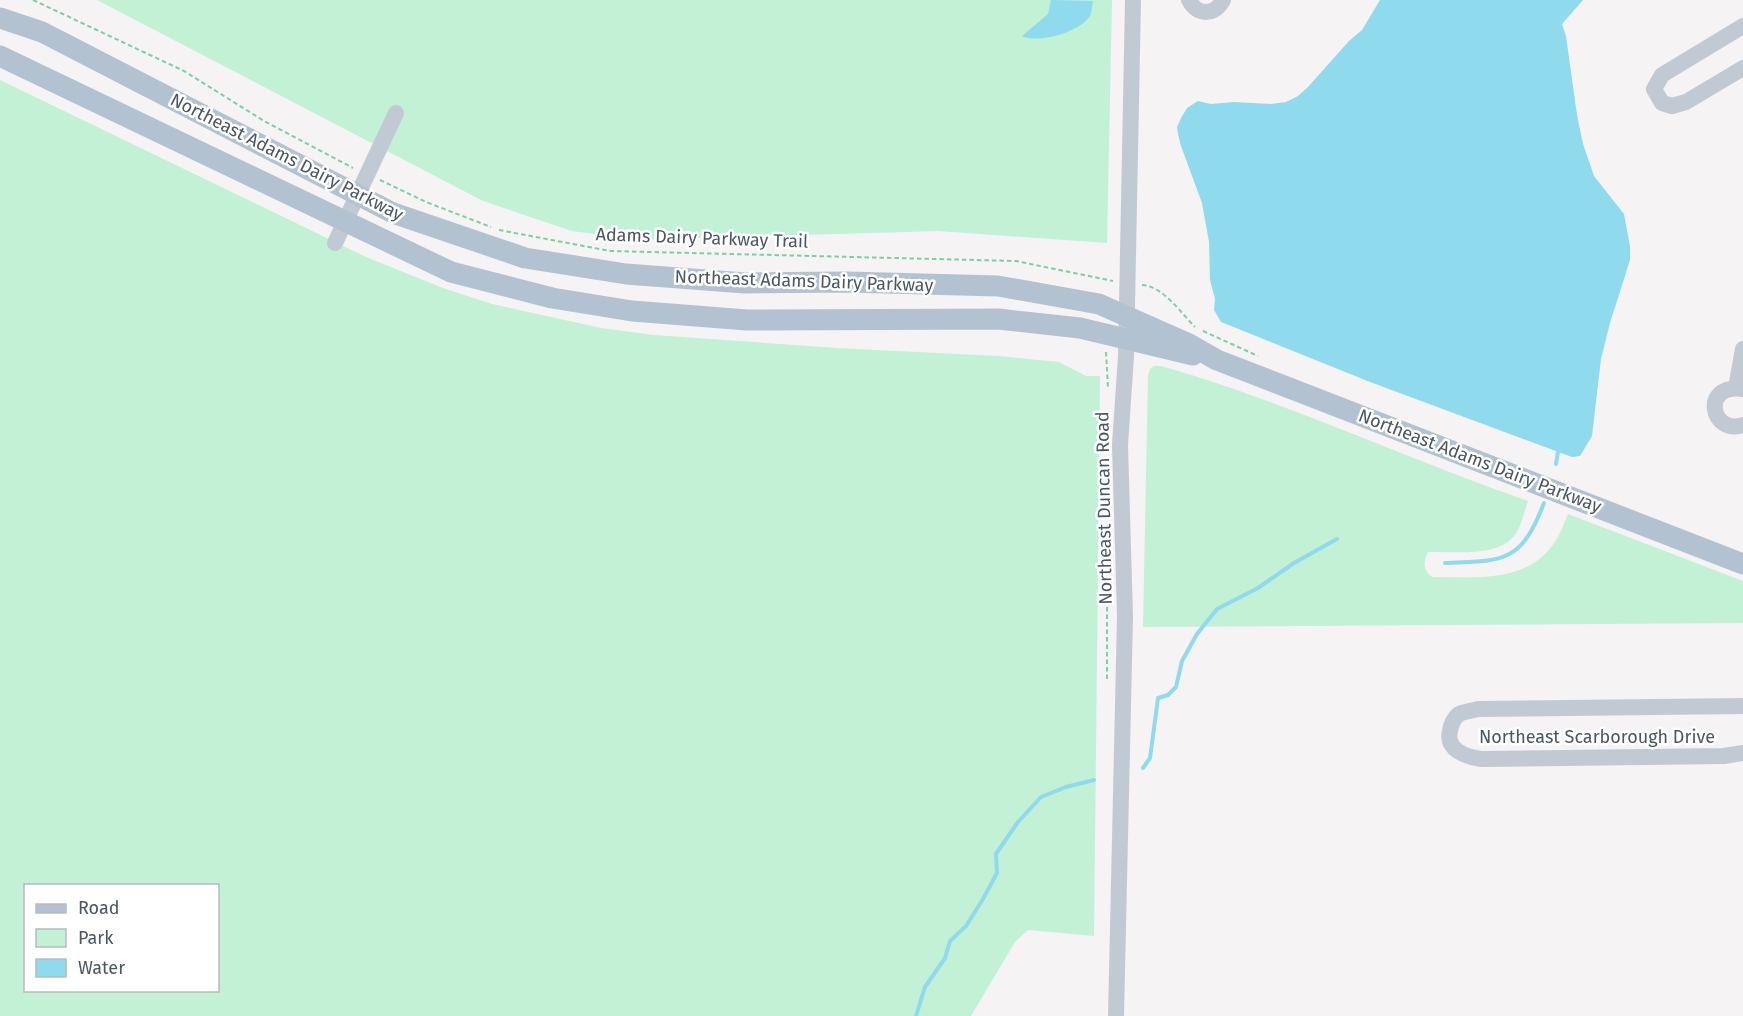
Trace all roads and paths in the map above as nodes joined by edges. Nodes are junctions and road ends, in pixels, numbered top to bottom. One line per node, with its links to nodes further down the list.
1 (33, 0): 10 (path, Adams Dairy Parkway Trail)
2 (1133, 0): 17 (street, Northeast Duncan Road)
3 (1188, 0): 4 (street)
4 (1223, 0)
5 (0, 18): 11 (main road, Northeast Adams Dairy Parkway)
6 (1743, 26): 8 (street)
7 (0, 56): 12 (main road, Northeast Adams Dairy Parkway)
8 (1743, 68)
9 (396, 113): 10 (street)
10 (367, 174): 11 (street); 14 (path, Adams Dairy Parkway Trail)
11 (358, 194): 12 (street); 17 (main road, Northeast Adams Dairy Parkway)
12 (345, 221): 13 (street); 18 (main road, Northeast Adams Dairy Parkway)
13 (335, 243)
14 (1100, 279)
15 (1140, 284): 16 (path)
16 (1148, 285)
17 (1127, 316): 18 (street, Northeast Duncan Road); 21 (main road, Northeast Adams Dairy Parkway)
18 (1126, 338): 21 (main road, Northeast Adams Dairy Parkway); 30 (street, Northeast Duncan Road)
19 (1743, 349): 23 (street)
20 (1108, 352): 22 (path)
21 (1217, 360): 25 (main road, Northeast Adams Dairy Parkway)
22 (1107, 388)
23 (1739, 388): 24 (street)
24 (1743, 425)
25 (1743, 564)
26 (1107, 567): 27 (path)
27 (1107, 686)
28 (1743, 706): 29 (street, Northeast Scarborough Drive)
29 (1743, 753)
30 (1116, 1016)

